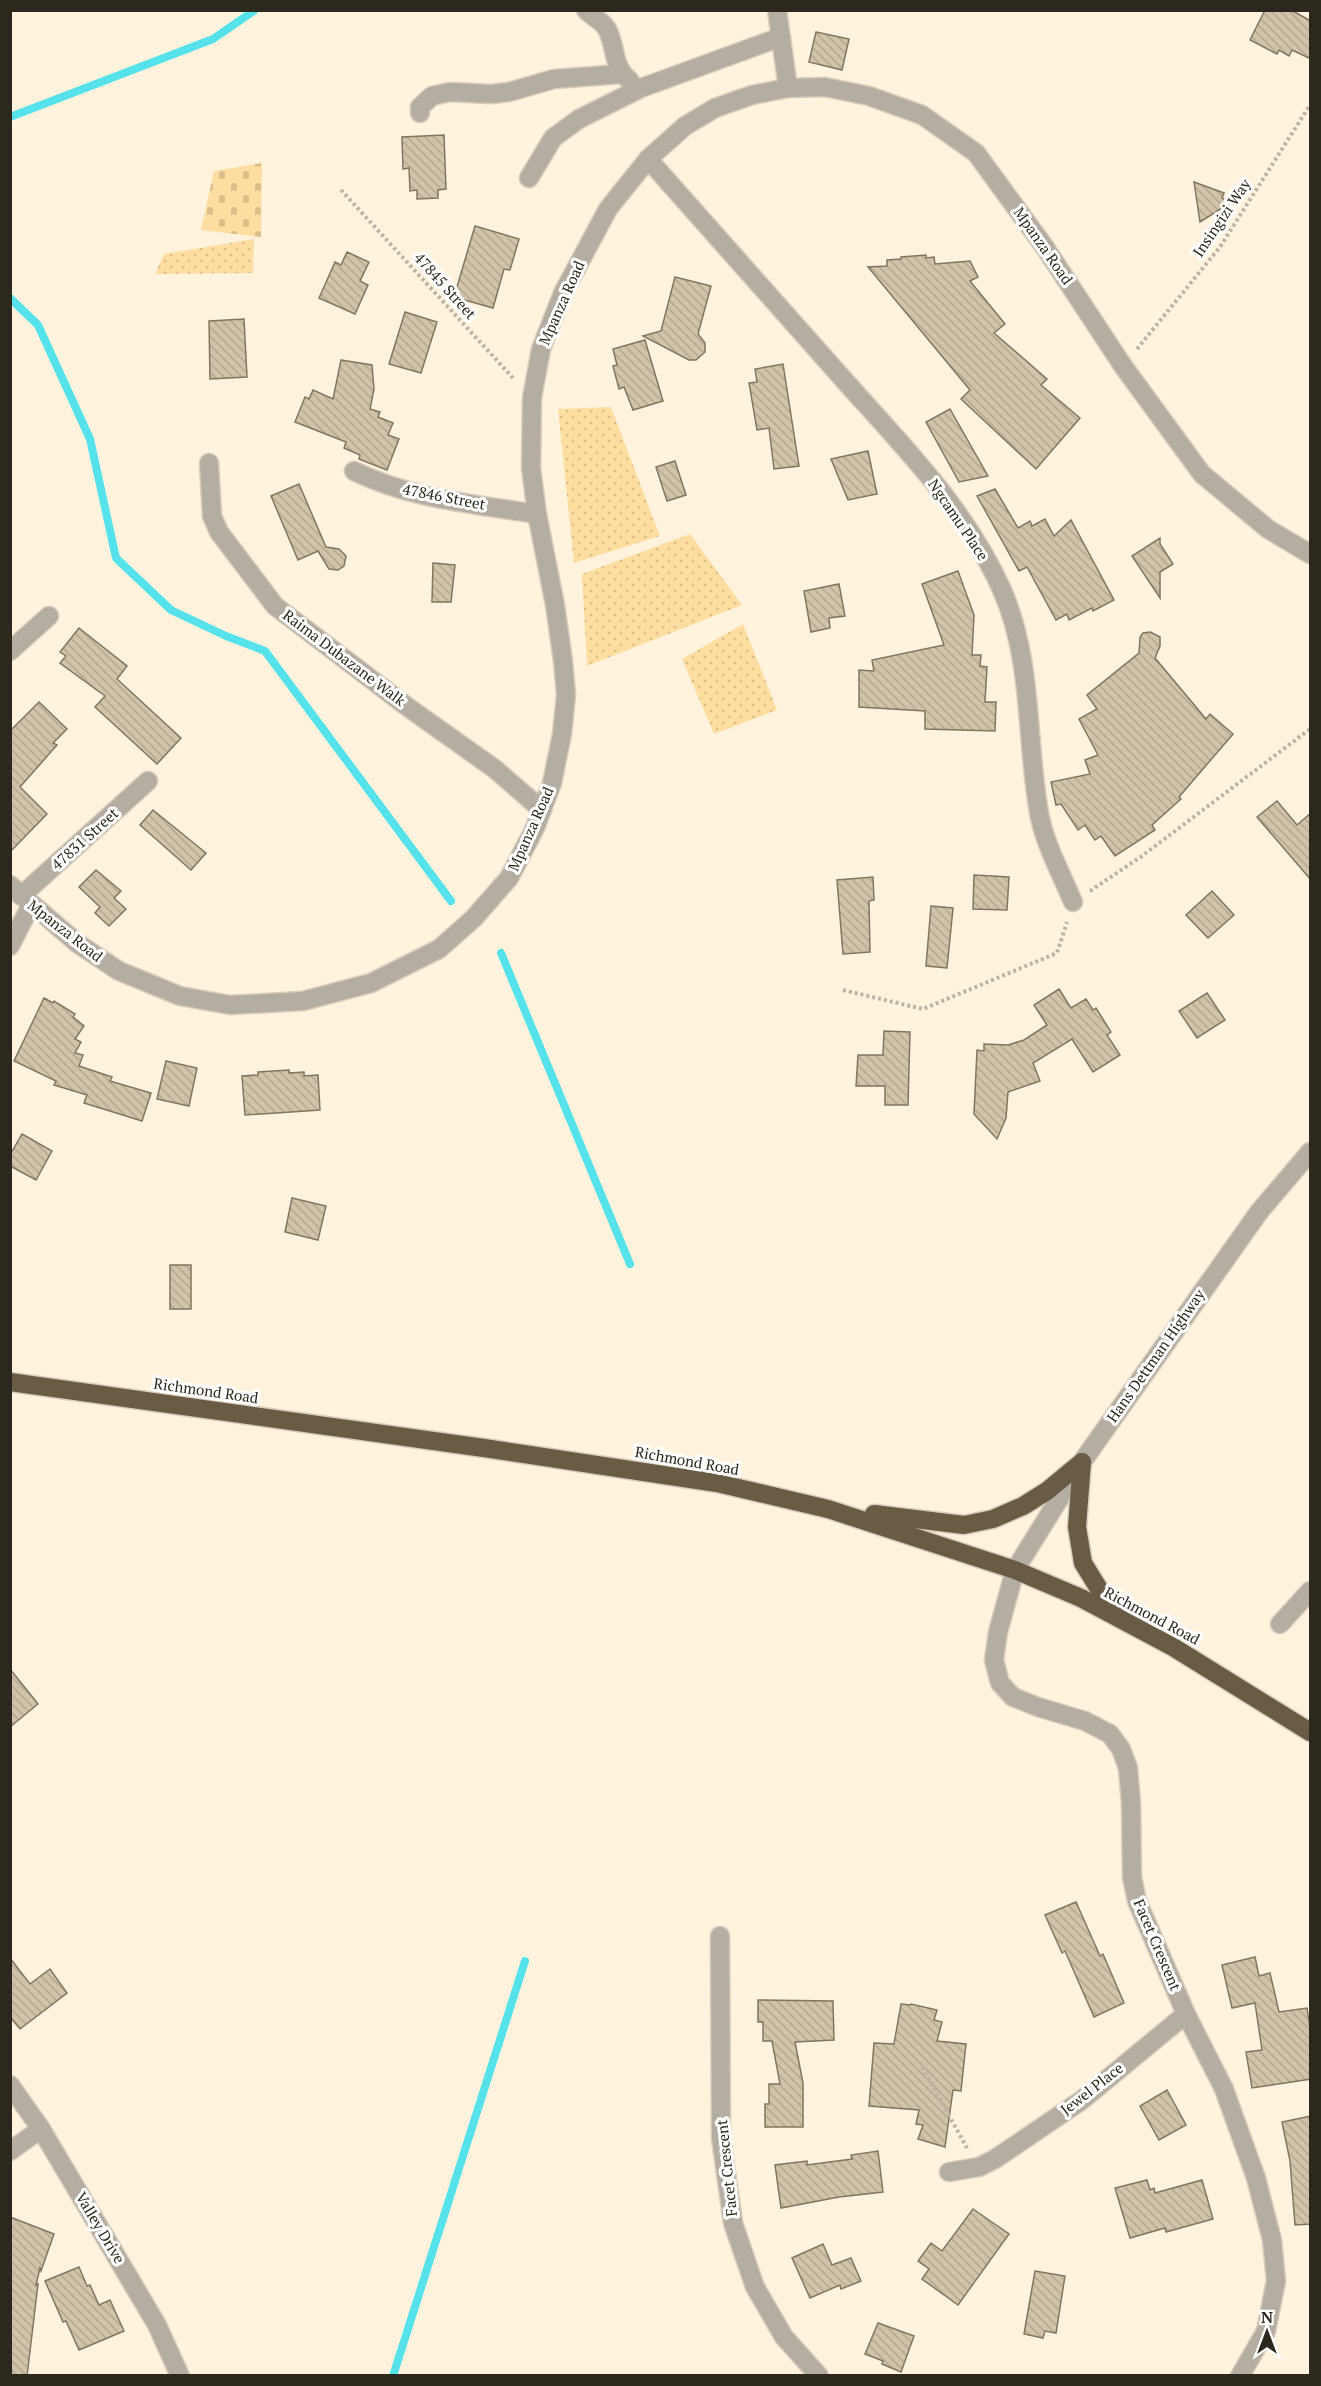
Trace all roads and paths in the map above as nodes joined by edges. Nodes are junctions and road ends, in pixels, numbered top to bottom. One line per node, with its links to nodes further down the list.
1 (586, 10): 4 (street)
2 (777, 10): 3 (street)
3 (781, 37): 5 (street); 6 (street)
4 (621, 74): 5 (street); 8 (street)
5 (641, 88): 10 (street)
6 (788, 88): 9 (street, Mpanza Road); 12 (street, Mpanza Road)
7 (1311, 105): 12 (path, Insingizi Way)
8 (420, 113)
9 (648, 159): 13 (street, Mpanza Road); 23 (street, Ngcamu Place)
10 (529, 178)
11 (341, 190): 13 (path, 47845 Street)
12 (1123, 366): 17 (street, Mpanza Road)
13 (532, 398): 16 (street, Mpanza Road)
14 (209, 463): 21 (street, Raima Dubazane Walk)
15 (354, 471): 16 (street, 47846 Street)
16 (537, 514): 21 (street, Mpanza Road)
17 (1311, 554)
18 (49, 616): 19 (street)
19 (10, 651)
20 (148, 781): 22 (street, 47831 Street)
21 (542, 810): 22 (street, Mpanza Road)
22 (21, 895): 24 (street)
23 (1073, 902)
24 (10, 946)
25 (1311, 1152): 27 (street, Hans Dettman Highway)
26 (10, 1382): 28 (highway, Richmond Road)
27 (1082, 1462): 28 (highway); 29 (street, Hans Dettman Highway); 31 (highway)
28 (828, 1509): 29 (highway, Richmond Road)
29 (1015, 1570): 31 (highway, Richmond Road); 35 (street, Facet Crescent)
30 (1311, 1591): 32 (street)
31 (1116, 1617): 33 (highway, Richmond Road)
32 (1280, 1624)
33 (1311, 1732)
34 (720, 1936): 43 (street, Facet Crescent)
35 (1186, 2014): 40 (street, Jewel Place); 44 (street, Facet Crescent)
36 (922, 2067): 40 (path)
37 (10, 2085): 38 (street, Valley Drive)
38 (41, 2129): 39 (street); 42 (street, Valley Drive)
39 (10, 2151)
40 (995, 2159): 41 (street, Jewel Place)
41 (950, 2172)
42 (180, 2376)
43 (819, 2376)
44 (1240, 2376)

